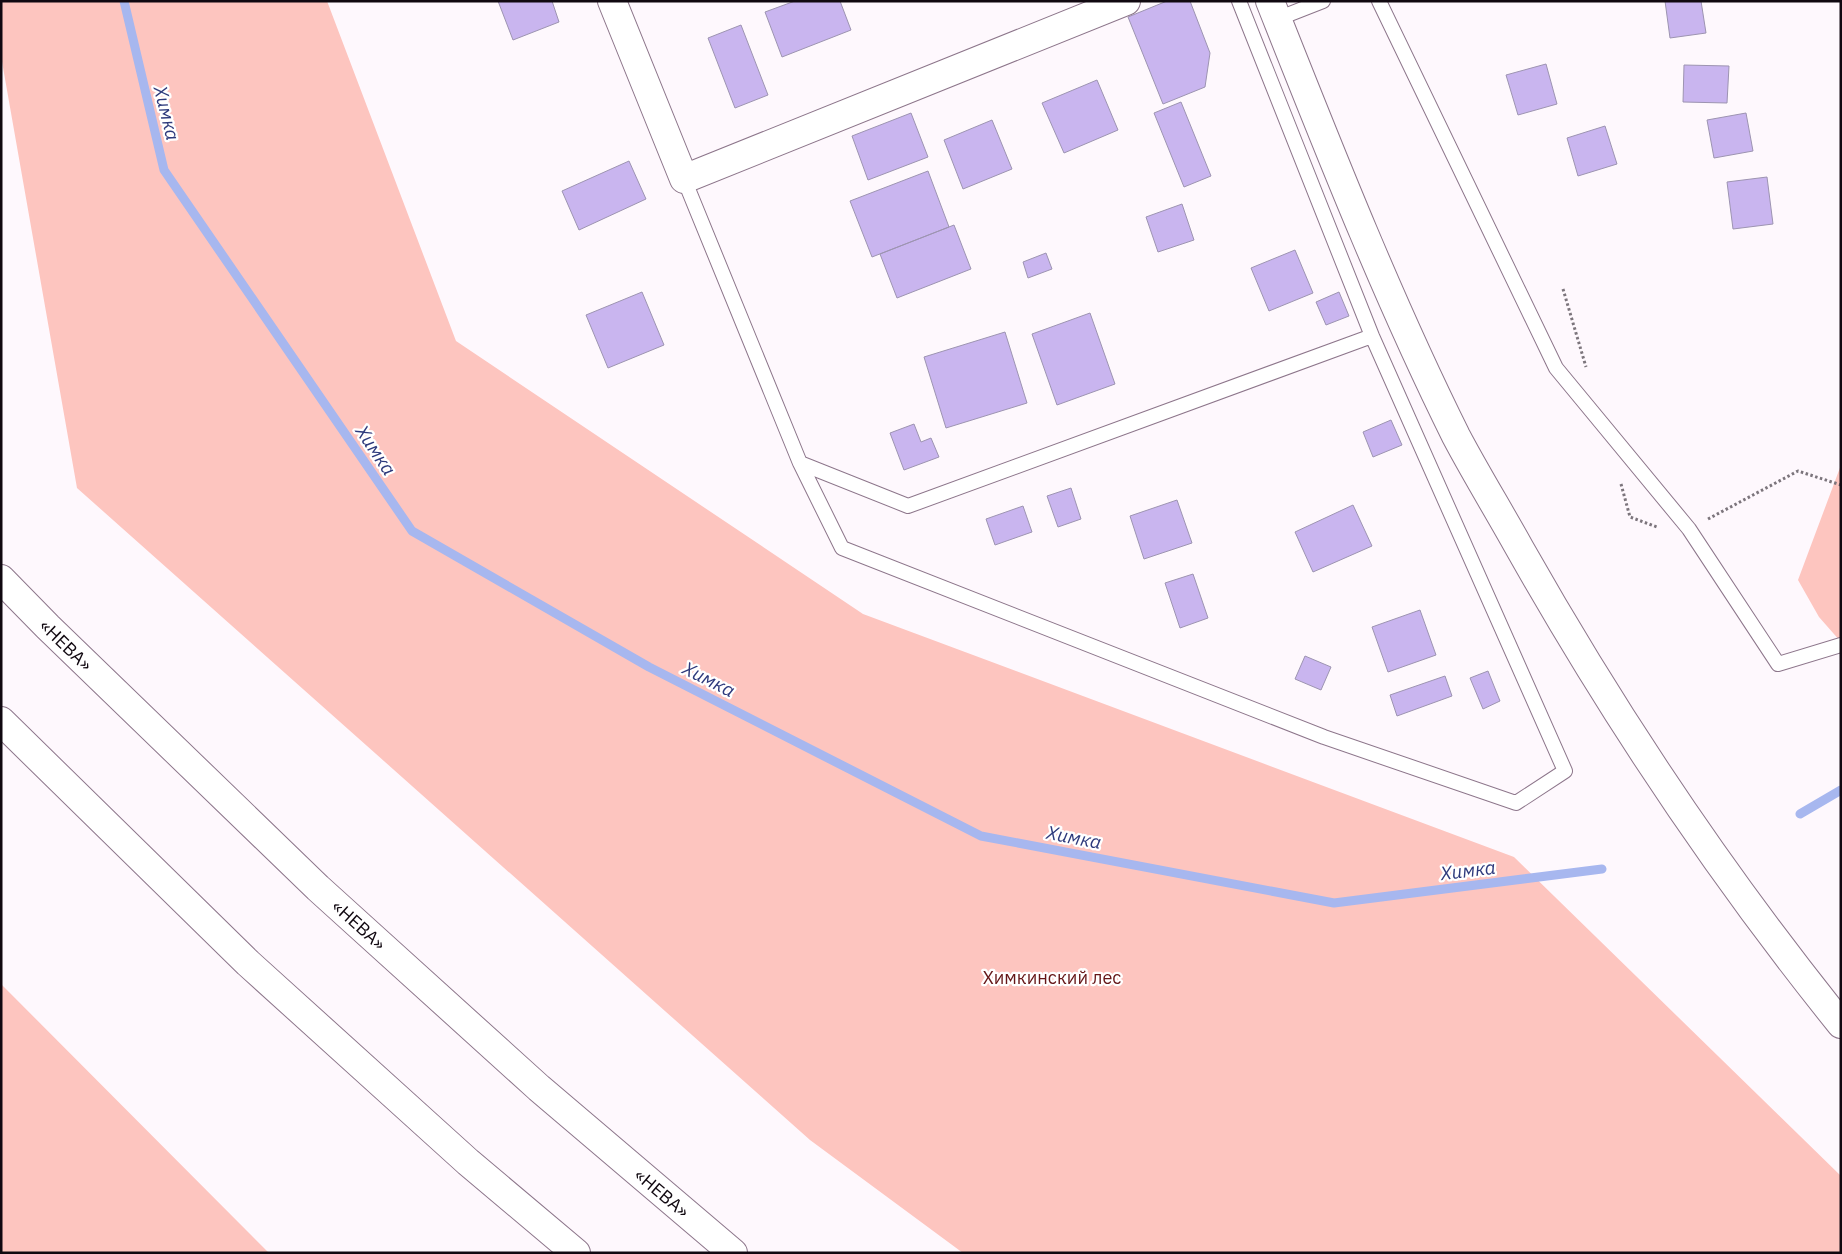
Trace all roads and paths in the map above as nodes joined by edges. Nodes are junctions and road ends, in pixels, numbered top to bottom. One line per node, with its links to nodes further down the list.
1 (612, 1): 7 (main road)
2 (1126, 1): 7 (main road)
3 (1239, 1): 9 (lane)
4 (1323, 1): 6 (lane)
5 (1379, 1): 14 (lane)
6 (1273, 10): 18 (main road)
7 (684, 179): 11 (lane)
8 (1563, 289): 10 (path)
9 (1372, 336): 11 (lane); 11 (lane)
10 (1587, 371)
11 (800, 463)
12 (1620, 480): 14 (path)
13 (1841, 485): 14 (path)
14 (1689, 529): 16 (lane)
15 (1, 579): 20 (main road, «НЕВА»)
16 (1841, 645)
17 (1, 721): 19 (main road)
18 (1841, 1024)
19 (576, 1253)
20 (733, 1253)

